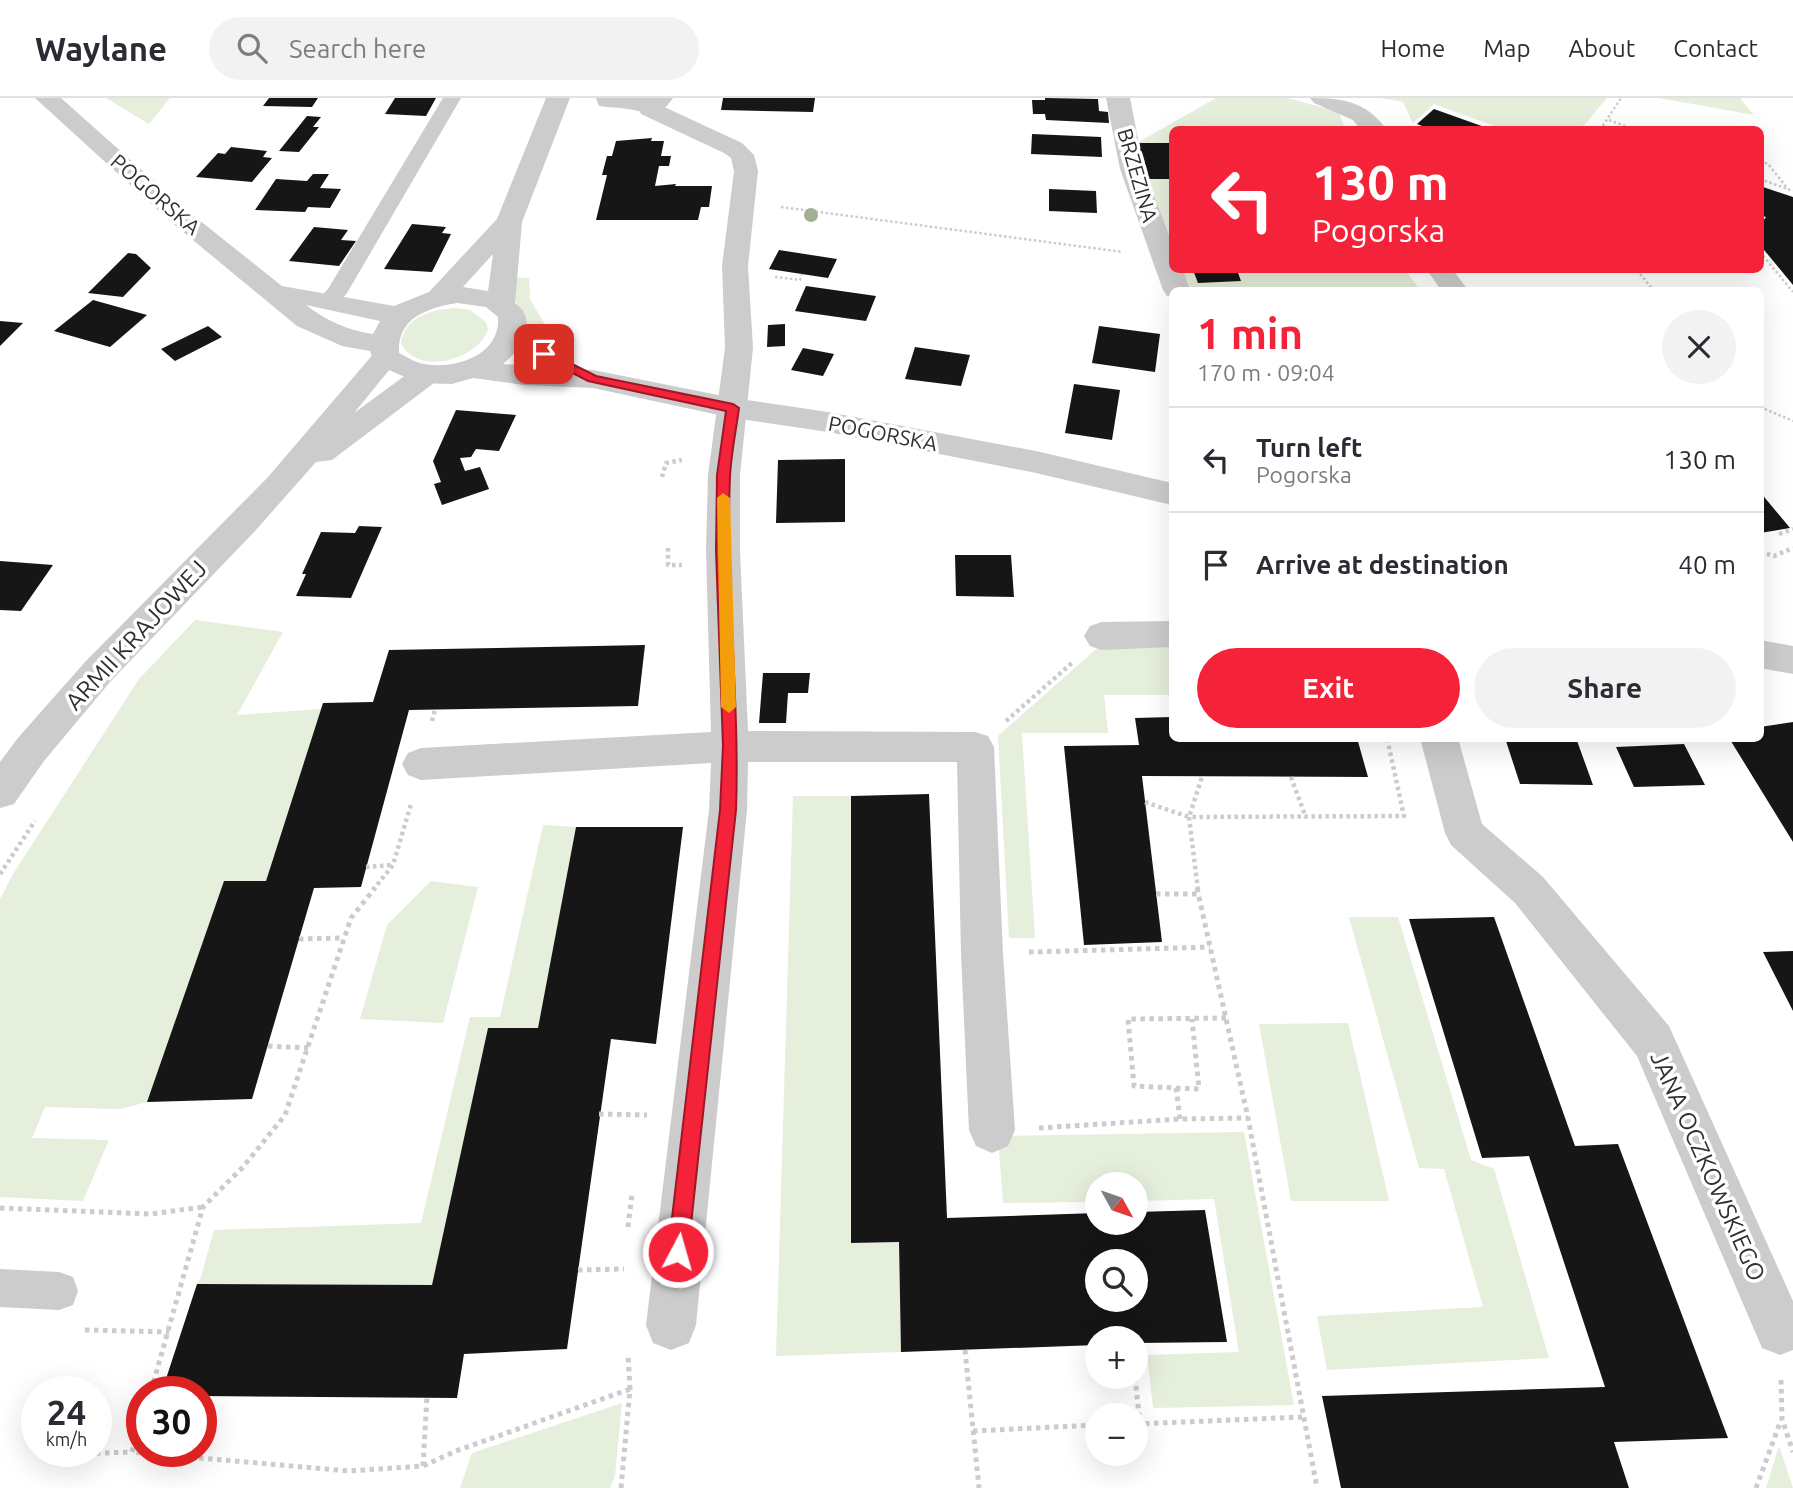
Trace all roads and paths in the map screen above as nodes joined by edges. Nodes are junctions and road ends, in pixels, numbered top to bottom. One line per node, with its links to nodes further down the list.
1 (47, 98): 24 (street, POGORSKA)
2 (452, 98): 27 (lane)
3 (558, 98): 18 (street)
4 (608, 98): 8 (street)
5 (1118, 98): 19 (street, BRZEZINA)
6 (1322, 98): 10 (street)
7 (1621, 98): 9 (path)
8 (652, 102): 17 (street)
9 (1609, 120): 11 (path); 12 (path)
10 (1371, 126)
11 (1604, 126)
12 (1625, 126)
13 (1764, 163): 15 (path)
14 (1764, 180): 15 (path)
15 (1788, 189): 16 (path)
16 (1793, 191)
17 (742, 202): 19 (path); 37 (street)
18 (509, 222): 26 (street); 28 (street)
19 (1163, 257): 21 (street, BRZEZINA)
20 (1764, 257): 25 (path)
21 (1169, 271)
22 (1639, 273): 23 (path)
23 (1651, 287)
24 (267, 288): 27 (street, POGORSKA); 33 (street, POGORSKA)
25 (1793, 292)
26 (440, 297): 28 (street); 29 (street)
27 (327, 302): 29 (street, POGORSKA)
28 (501, 303): 31 (street)
29 (399, 316): 33 (street)
30 (551, 321): 32 (path)
31 (513, 340): 34 (street); 36 (street, POGORSKA)
32 (577, 342)
33 (383, 351): 35 (street); 40 (street, ARMII KRAJOWEJ)
34 (475, 369): 35 (street); 36 (street, POGORSKA)
35 (424, 376): 40 (street, ARMII KRAJOWEJ)
36 (593, 379): 37 (street, POGORSKA)
37 (733, 408): 41 (street, POGORSKA); 52 (street)
38 (1764, 409): 39 (path)
39 (1793, 421)
40 (280, 484): 57 (street, ARMII KRAJOWEJ)
41 (1169, 493)
42 (1793, 529): 43 (path)
43 (1779, 534)
44 (1793, 548): 45 (path)
45 (1764, 553)
46 (1169, 634): 47 (street)
47 (1102, 636): 53 (path)
48 (1764, 655): 49 (street)
49 (1793, 660)
50 (1388, 742): 60 (path)
51 (1440, 742): 86 (street, JANA OCZKOWSKIEGO)
52 (730, 746): 53 (street); 54 (street); 84 (street)
53 (975, 747): 67 (street)
54 (421, 764)
55 (1202, 777): 59 (path)
56 (1291, 777): 60 (path)
57 (0, 792)
58 (1145, 802): 59 (path)
59 (1189, 817): 60 (path); 63 (path)
60 (1306, 818)
61 (366, 867): 64 (path)
62 (1156, 894): 63 (path)
63 (1198, 894): 66 (path)
64 (344, 938): 65 (path); 71 (path)
65 (299, 939)
66 (1210, 947): 67 (path); 68 (path)
67 (982, 954): 77 (street)
68 (1228, 1018): 69 (path); 75 (path)
69 (1192, 1019): 72 (path); 72 (path)
70 (268, 1046): 71 (path)
71 (308, 1048): 79 (path)
72 (1176, 1088): 76 (path)
73 (599, 1114): 74 (path)
74 (659, 1115)
75 (1248, 1118): 76 (path); 91 (path)
76 (1180, 1119): 77 (path)
77 (992, 1130)
78 (0, 1208): 79 (path)
79 (203, 1208): 87 (path)
80 (624, 1269): 81 (path)
81 (579, 1270)
82 (0, 1288): 83 (lane)
83 (59, 1291)
84 (671, 1325)
85 (85, 1330): 87 (path)
86 (1780, 1330): 92 (path)
87 (169, 1332): 89 (path)
88 (965, 1350): 95 (path)
89 (156, 1376)
90 (427, 1396): 98 (path)
91 (1302, 1417): 93 (path); 101 (path)
92 (1782, 1419): 96 (path); 102 (path)
93 (1148, 1424)
94 (1085, 1426): 95 (path)
95 (973, 1431): 100 (path)
96 (1793, 1452)
97 (217, 1459): 98 (path)
98 (423, 1466): 99 (path)
99 (621, 1488)
100 (979, 1488)
101 (1317, 1488)
102 (1756, 1488)

